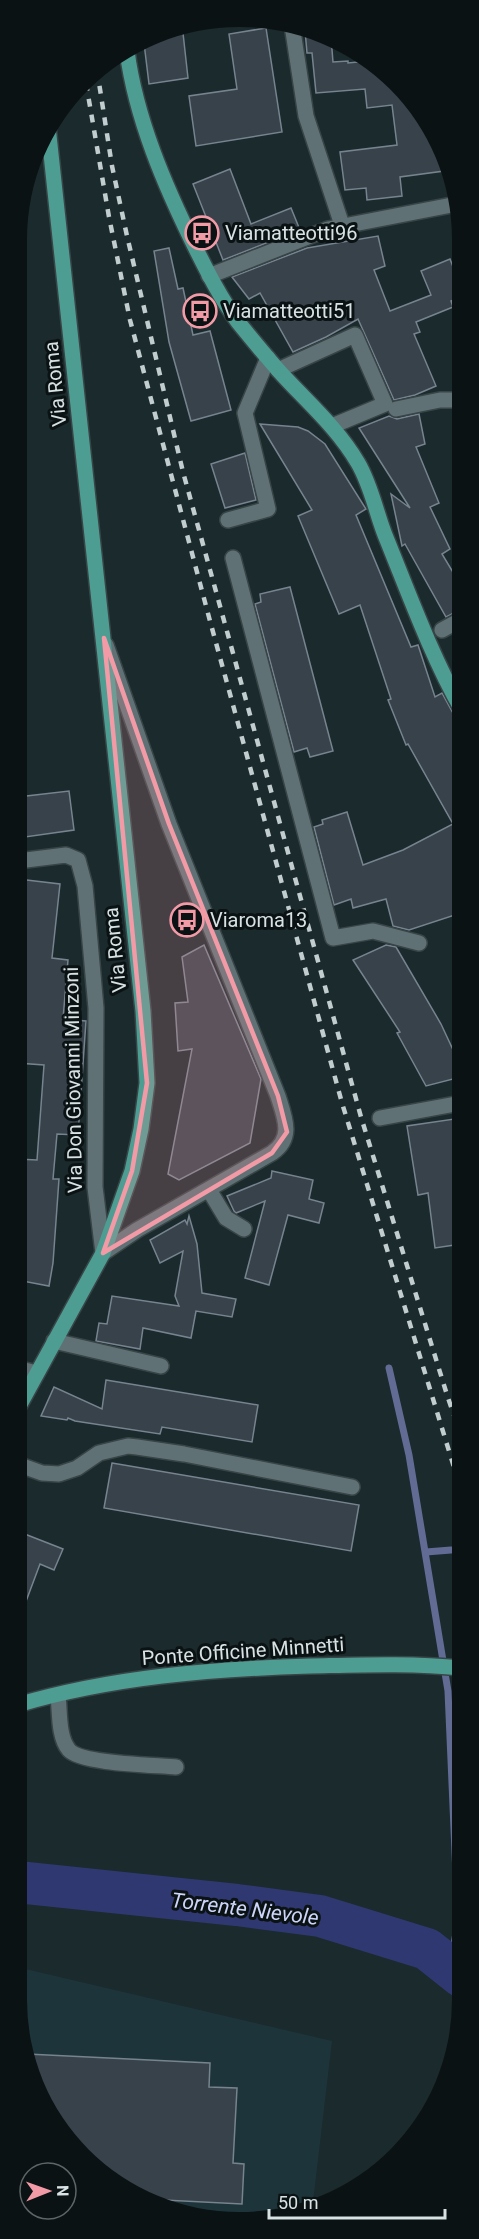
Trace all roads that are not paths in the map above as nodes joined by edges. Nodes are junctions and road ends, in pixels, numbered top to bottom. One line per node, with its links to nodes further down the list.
1 (293, 34): 5 (street)
2 (128, 58): 6 (main road)
3 (50, 144): 16 (main road, Via Roma)
4 (449, 205): 5 (street)
5 (342, 225): 6 (street)
6 (209, 276): 7 (main road)
7 (268, 358): 8 (main road); 12 (street)
8 (278, 370): 11 (main road); 11 (street)
9 (452, 400): 10 (street)
10 (396, 410)
11 (332, 426): 17 (main road)
12 (228, 520)
13 (232, 558): 21 (street)
14 (452, 624): 15 (street)
15 (442, 630)
16 (104, 638): 18 (main road, Via Roma); 19 (street, Via Roma)
17 (452, 688)
18 (112, 715): 19 (street); 26 (main road, Via Roma)
19 (143, 747): 24 (street, Via Roma)
20 (27, 860): 26 (street, Via Don Giovanni Minzoni)
21 (418, 943)
22 (452, 1105): 23 (street)
23 (380, 1118)
24 (210, 1190): 25 (street); 26 (street)
25 (244, 1229)
26 (103, 1253): 27 (main road, Via Roma)
27 (54, 1341): 28 (street); 30 (main road, Via Roma)
28 (161, 1366)
29 (27, 1371): 30 (street)
30 (36, 1373): 31 (main road, Via Roma)
31 (27, 1391)
32 (27, 1468): 33 (street)
33 (352, 1487)
34 (452, 1667): 35 (main road, Ponte Officine Minnetti)
35 (58, 1695): 36 (main road, Ponte Officine Minnetti); 37 (street)
36 (27, 1700)
37 (176, 1767)

